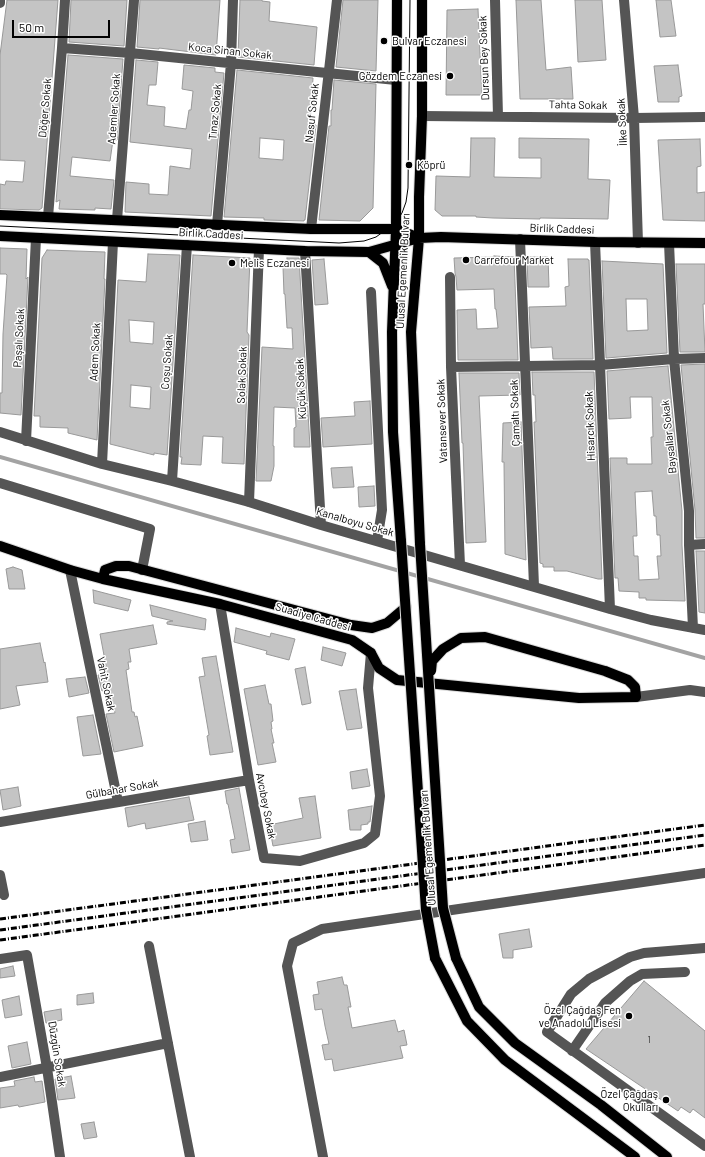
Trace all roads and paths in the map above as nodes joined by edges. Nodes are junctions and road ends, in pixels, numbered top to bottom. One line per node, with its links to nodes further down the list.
1 (65, 0): 9 (street, Döğer Sokak)
2 (134, 0): 10 (street, Ademler Sokak)
3 (233, 0): 11 (street, Tınaz Sokak)
4 (337, 0): 12 (street, Nasuf Sokak)
5 (397, 0): 13 (main road, Ulusal Egemenlik Bulvarı)
6 (422, 0): 14 (main road, Ulusal Egemenlik Bulvarı)
7 (495, 0): 15 (street, Dursun Bey Sokak)
8 (624, 0): 17 (street, İlke Sokak)
9 (62, 48): 10 (street, Koca Sinan Sokak); 19 (street, Döğer Sokak)
10 (130, 53): 11 (street, Koca Sinan Sokak); 20 (street, Ademler Sokak)
11 (232, 63): 12 (street, Koca Sinan Sokak); 21 (street, Tınaz Sokak)
12 (328, 72): 13 (street, Koca Sinan Sokak); 22 (street, Nasuf Sokak)
13 (396, 80): 23 (main road, Ulusal Egemenlik Bulvarı)
14 (422, 116): 15 (street, Tahta Sokak); 26 (main road, Ulusal Egemenlik Bulvarı)
15 (498, 116): 17 (street, Tahta Sokak)
16 (705, 117): 17 (street, Tahta Sokak)
17 (634, 118): 30 (street, İlke Sokak)
18 (0, 215): 19 (main road, Birlik Caddesi)
19 (48, 217): 20 (main road, Birlik Caddesi)
20 (117, 220): 21 (main road, Birlik Caddesi)
21 (217, 226): 22 (main road, Birlik Caddesi)
22 (311, 229): 23 (main road, Birlik Caddesi)
23 (396, 229): 26 (main road, Birlik Caddesi); 33 (main road, Ulusal Egemenlik Bulvarı)
24 (0, 236): 25 (main road, Birlik Caddesi)
25 (36, 238): 28 (main road, Birlik Caddesi); 47 (street, Paşalı Sokak)
26 (419, 238): 27 (main road, Birlik Caddesi); 33 (main road, Birlik Caddesi); 68 (main road, Ulusal Egemenlik Bulvarı, bridge)
27 (520, 239): 29 (main road, Birlik Caddesi); 44 (street, Çamaltı Sokak)
28 (113, 242): 34 (main road, Birlik Caddesi); 48 (street, Adem Sokak)
29 (595, 242): 30 (main road, Birlik Caddesi); 43 (street, Hisarcık Sokak)
30 (638, 243): 31 (main road, Birlik Caddesi)
31 (669, 243): 32 (main road, Birlik Caddesi); 42 (street, Baysallar Sokak)
32 (705, 243)
33 (395, 244): 37 (main road, Birlik Caddesi); 39 (main road, Ulusal Egemenlik Bulvarı)
34 (187, 245): 35 (main road, Birlik Caddesi); 49 (street, Coşu Sokak)
35 (259, 249): 36 (main road, Birlik Caddesi); 51 (street, Solak Sokak)
36 (305, 251): 37 (main road, Birlik Caddesi); 52 (street, Küçük Sokak)
37 (369, 252): 39 (main road)
38 (450, 277): 45 (street, Vatansever Sokak)
39 (393, 291): 63 (main road, Ulusal Egemenlik Bulvarı, bridge)
40 (371, 292): 53 (street)
41 (705, 358): 42 (street)
42 (674, 359): 43 (street); 55 (street, Baysallar Sokak)
43 (600, 365): 44 (street); 64 (street, Hisarcık Sokak)
44 (526, 366): 45 (street); 61 (street, Çamaltı Sokak)
45 (451, 367): 57 (street, Vatansever Sokak)
46 (0, 432): 47 (street, Kanalboyu Sokak)
47 (26, 441): 48 (street, Kanalboyu Sokak)
48 (102, 464): 49 (street, Kanalboyu Sokak)
49 (172, 481): 51 (street, Kanalboyu Sokak)
50 (0, 483): 59 (street)
51 (249, 502): 52 (street, Kanalboyu Sokak)
52 (321, 525): 53 (street, Kanalboyu Sokak)
53 (377, 541): 57 (street, Kanalboyu Sokak)
54 (705, 544): 55 (street)
55 (689, 545): 65 (street, Baysallar Sokak)
56 (0, 546): 58 (main road, Suadiye Caddesi)
57 (460, 565): 61 (street, Kanalboyu Sokak)
58 (70, 570): 60 (main road, Suadiye Caddesi); 72 (street, Vahit Sokak)
59 (142, 570): 60 (main road); 63 (main road)
60 (102, 579): 62 (main road, Suadiye Caddesi)
61 (534, 586): 64 (street, Kanalboyu Sokak)
62 (220, 604): 67 (main road, Suadiye Caddesi); 71 (street, Avcıbey Sokak)
63 (406, 606): 89 (main road, Ulusal Egemenlik Bulvarı, bridge)
64 (610, 609): 65 (street, Kanalboyu Sokak)
65 (693, 628): 66 (street, Kanalboyu Sokak)
66 (705, 630)
67 (371, 652): 70 (main road, Suadiye Caddesi); 71 (street, Avcıbey Sokak)
68 (429, 687): 70 (main road, bridge); 90 (main road, Ulusal Egemenlik Bulvarı, bridge)
69 (705, 692): 70 (street)
70 (636, 698)
71 (249, 780): 72 (street, Gülbahar Sokak)
72 (118, 802): 73 (street, Gülbahar Sokak)
73 (0, 822)
74 (705, 873): 88 (street)
75 (0, 875): 76 (street)
76 (4, 895)
77 (149, 946): 81 (street)
78 (705, 948): 82 (street)
79 (0, 959): 83 (street, Düzgün Sokak)
80 (685, 972): 82 (street)
81 (168, 1043): 83 (street); 87 (street)
82 (572, 1050): 85 (street)
83 (47, 1068): 84 (street); 86 (street, Düzgün Sokak)
84 (0, 1077)
85 (705, 1146)
86 (60, 1157)
87 (190, 1157)
88 (323, 1157)
89 (635, 1157)
90 (667, 1157)

